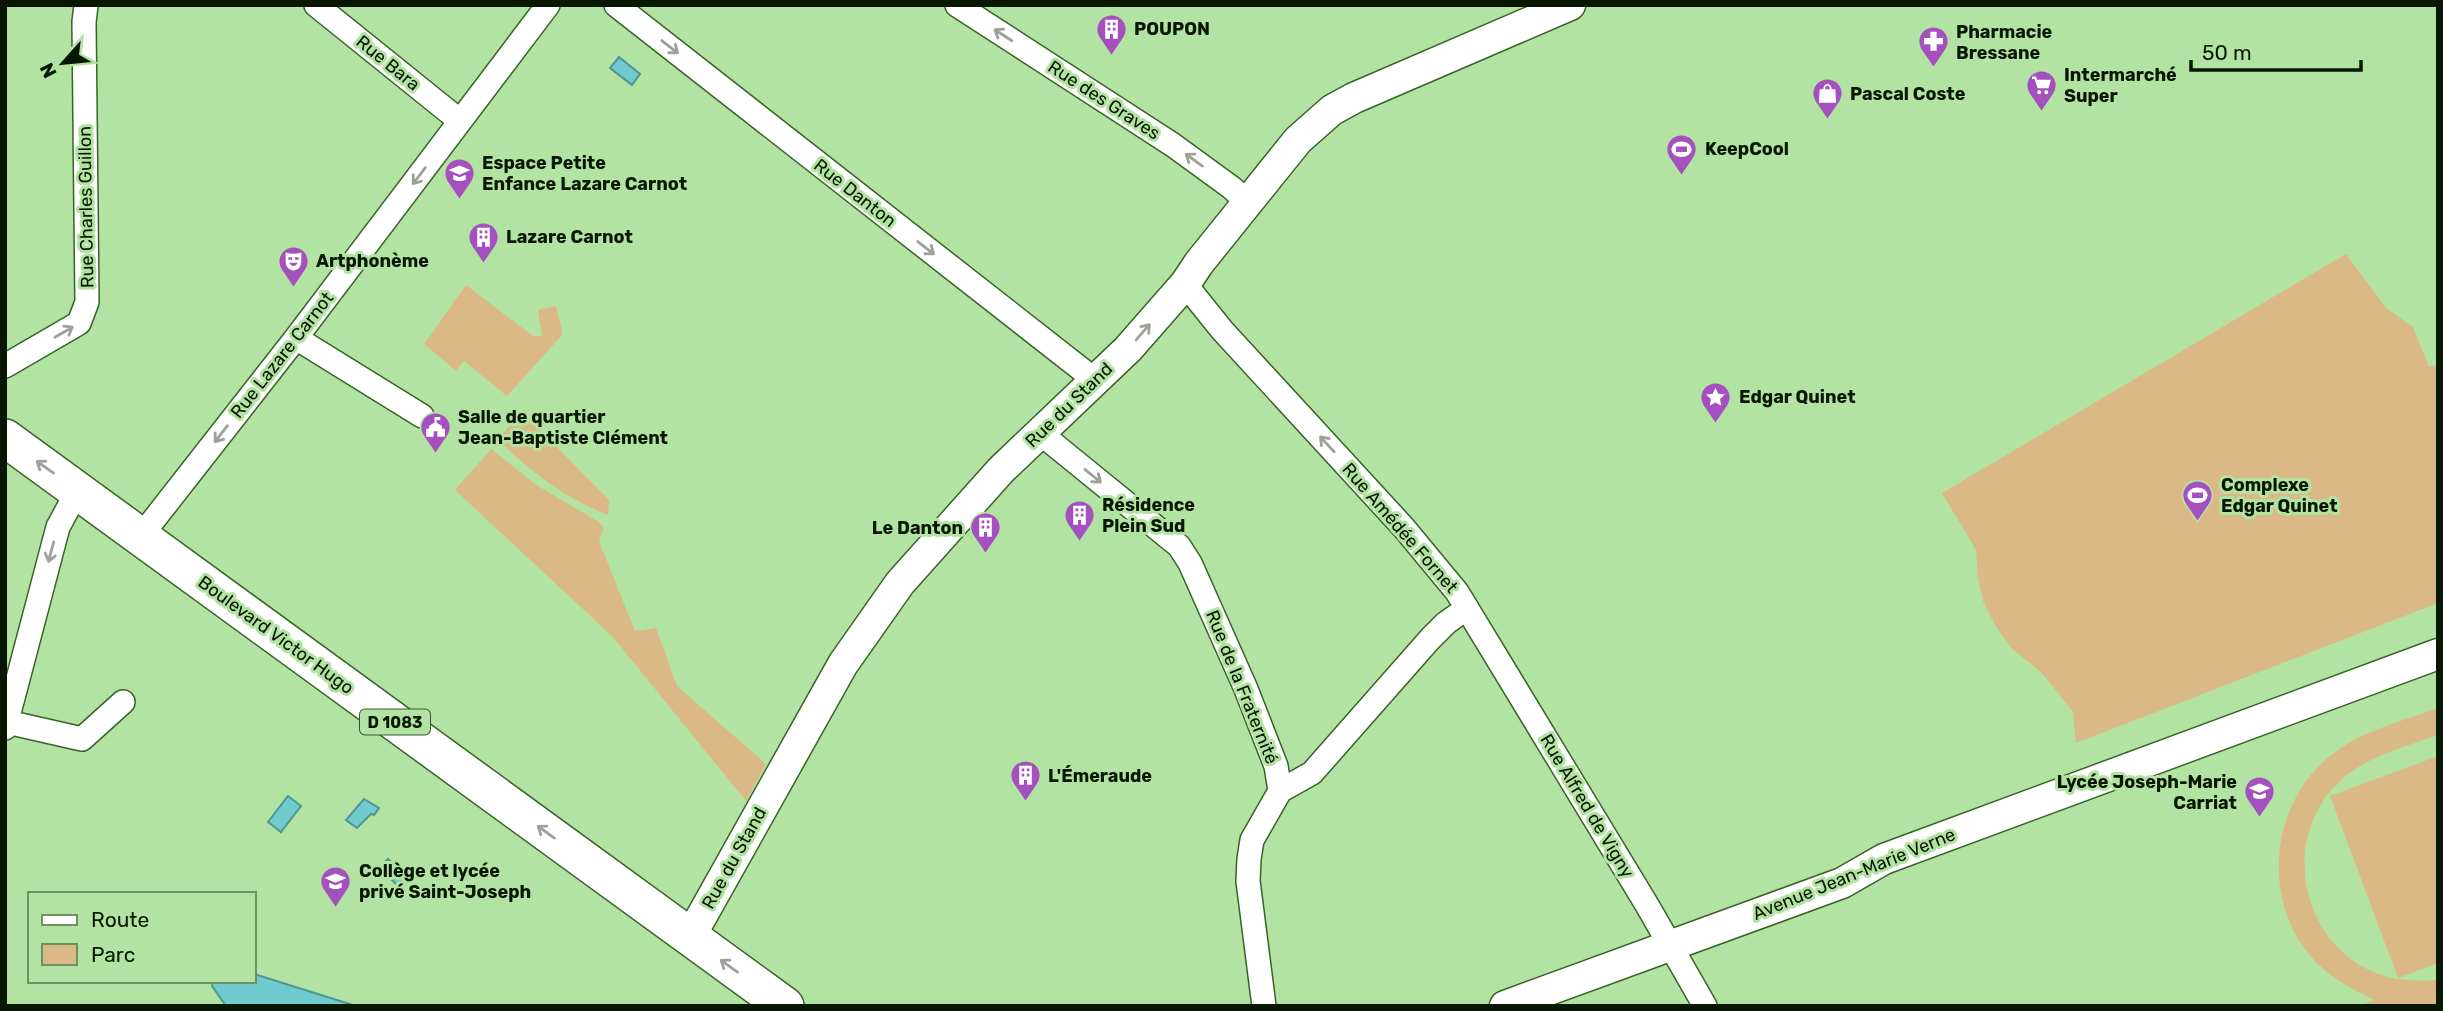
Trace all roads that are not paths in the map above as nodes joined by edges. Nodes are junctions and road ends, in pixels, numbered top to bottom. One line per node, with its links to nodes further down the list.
1 (86, 5): 11 (street, Rue Charles Guillon, one-way to 1)
2 (316, 5): 7 (street, Rue Bara)
3 (548, 5): 7 (street, Rue Lazare Carnot)
4 (616, 5): 12 (street, Rue Danton, one-way to 12)
5 (957, 5): 8 (street, Rue des Graves, one-way to 5)
6 (1570, 5): 8 (street, Rue du Stand)
7 (460, 121): 10 (street, Rue Lazare Carnot, one-way to 10)
8 (1247, 202): 9 (street, Rue du Stand)
9 (1185, 284): 12 (street, Rue du Stand, one-way to 9); 18 (street, Rue Amédée Fornet, one-way to 9)
10 (296, 338): 13 (street); 17 (street, Rue Lazare Carnot, one-way to 17)
11 (5, 366)
12 (1095, 380): 14 (street, Rue du Stand)
13 (422, 416)
14 (1040, 433): 22 (street, Rue de la Fraternité, one-way to 22); 23 (street, Rue du Stand)
15 (5, 438): 16 (main road, Boulevard Victor Hugo / D 1083, one-way to 15)
16 (78, 490): 17 (main road, Boulevard Victor Hugo / D 1083); 21 (street, one-way to 21)
17 (141, 536): 23 (main road, Boulevard Victor Hugo / D 1083, one-way to 17)
18 (1466, 608): 22 (street, Rue Amédée Fornet); 24 (street, Rue Alfred de Vigny)
19 (2438, 654): 24 (street, Avenue Jean-Marie Verne)
20 (123, 702): 21 (street)
21 (6, 725)
22 (1280, 791): 26 (street)
23 (690, 937): 25 (main road, Boulevard Victor Hugo / D 1083, one-way to 23)
24 (1670, 944): 27 (street, Avenue Jean-Marie Verne); 28 (street, Rue Alfred de Vigny)
25 (785, 1006)
26 (1264, 1006)
27 (1505, 1006)
28 (1705, 1006)

